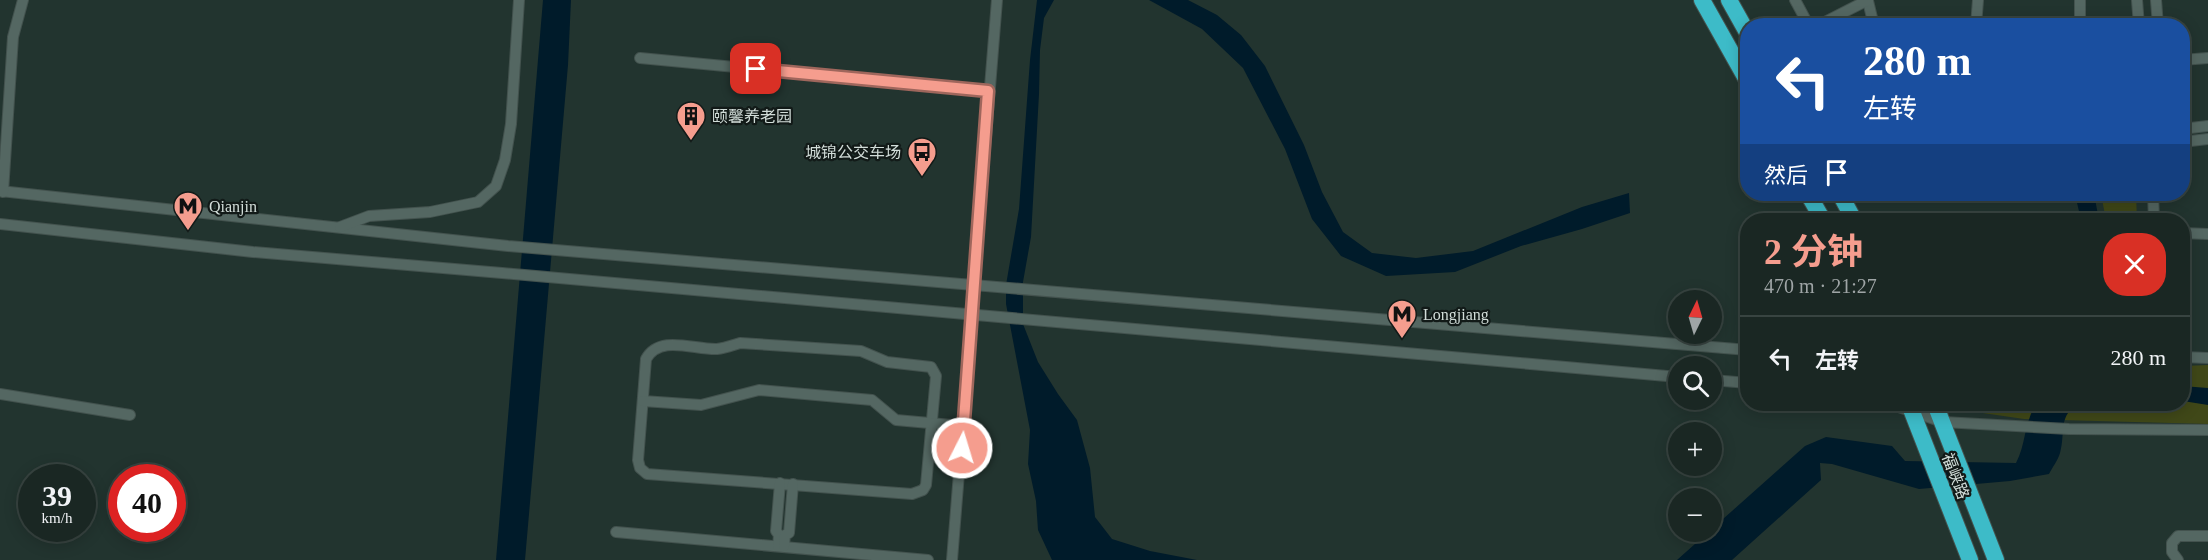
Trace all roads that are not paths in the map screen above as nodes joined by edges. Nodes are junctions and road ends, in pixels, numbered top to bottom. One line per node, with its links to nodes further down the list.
1 (23, 0): 30 (street)
2 (519, 0): 32 (street)
3 (997, 0): 25 (street)
4 (1702, 0): 12 (highway)
5 (1795, 0): 13 (street)
6 (1978, 0): 16 (street)
7 (2080, 0): 17 (street)
8 (2137, 0): 18 (street)
9 (2156, 0): 19 (street)
10 (1868, 1): 14 (street); 15 (street)
11 (1730, 3): 12 (highway); 20 (highway)
12 (1711, 16): 24 (highway)
13 (1805, 18)
14 (1833, 18)
15 (1872, 18)
16 (1977, 18)
17 (2080, 18)
18 (2138, 18)
19 (2157, 18)
20 (1740, 20)
21 (640, 58): 25 (street)
22 (2208, 58): 23 (street)
23 (2190, 59)
24 (1740, 68)
25 (988, 91): 35 (street)
26 (2208, 126): 27 (street)
27 (2190, 128)
28 (2208, 139): 29 (street)
29 (2190, 141)
30 (2, 191): 32 (street)
31 (0, 224): 36 (street)
32 (338, 228): 35 (street)
33 (2190, 233): 34 (street)
34 (2208, 234)
35 (973, 284): 36 (street); 37 (street)
36 (971, 315): 40 (street); 51 (street)
37 (1740, 349)
38 (2190, 357): 39 (street)
39 (2208, 358)
40 (1668, 376)
41 (1722, 381): 42 (street)
42 (1740, 382)
43 (0, 394): 48 (street)
44 (643, 401): 50 (street); 50 (street); 53 (street)
45 (1912, 411): 60 (highway, 福峡路)
46 (1920, 411): 49 (street)
47 (1938, 411): 49 (highway, 福峡路)
48 (130, 414)
49 (1943, 422): 52 (street); 61 (highway, 福峡路)
50 (932, 423): 51 (street); 54 (street)
51 (963, 426): 59 (street)
52 (2208, 430)
53 (780, 483): 54 (street); 57 (street)
54 (793, 484): 57 (street)
55 (616, 532): 57 (street)
56 (2208, 536): 62 (street)
57 (781, 546): 58 (street)
58 (928, 560)
59 (952, 560)
60 (1970, 560)
61 (1996, 560)
62 (2178, 560)

